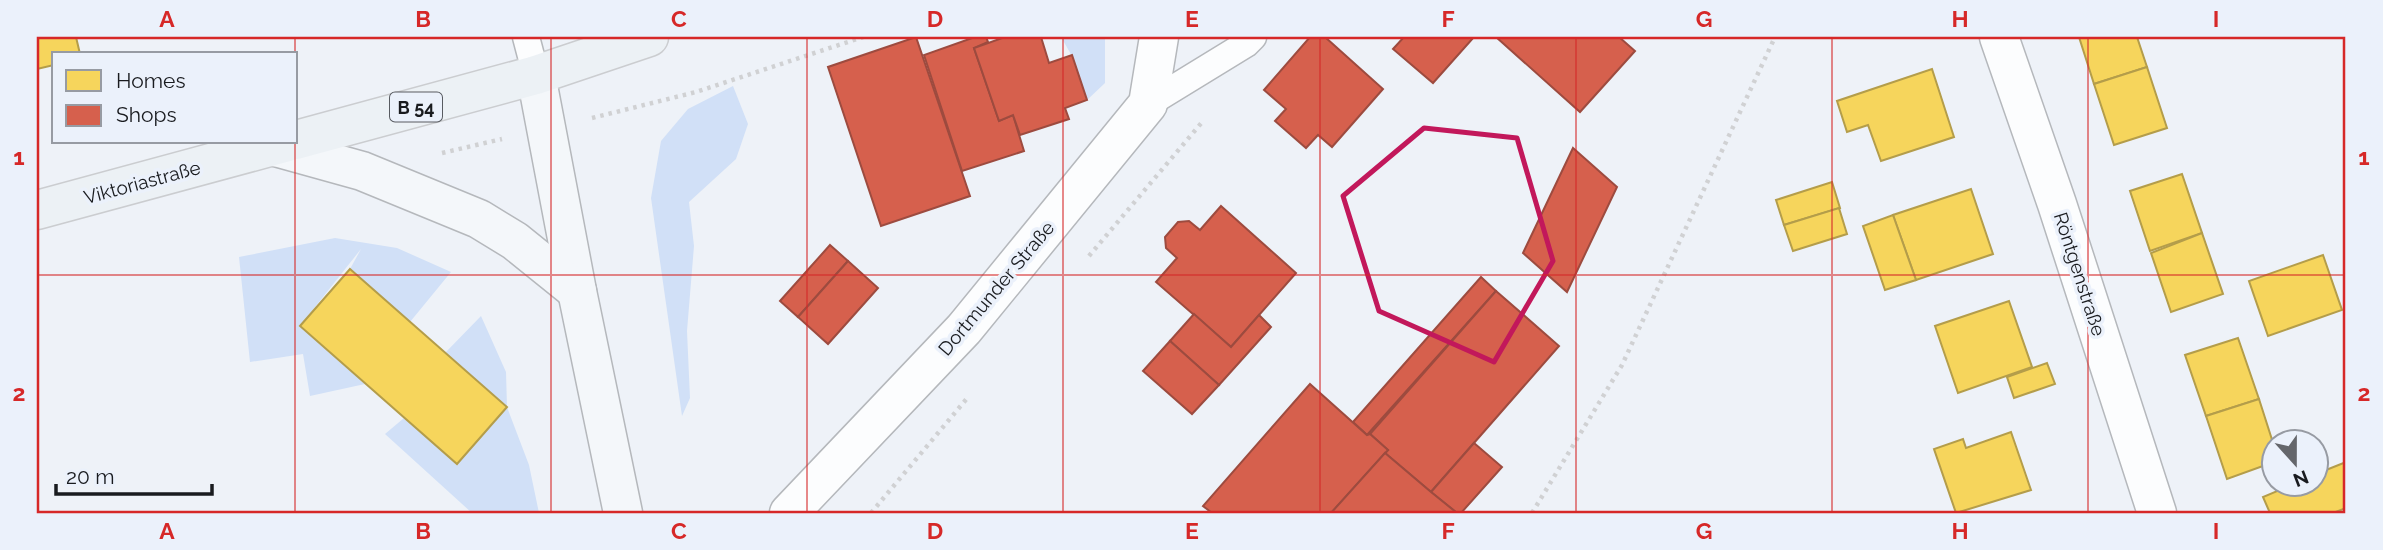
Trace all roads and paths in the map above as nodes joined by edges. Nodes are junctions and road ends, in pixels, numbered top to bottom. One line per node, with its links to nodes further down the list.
1 (526, 37): 7 (lane)
2 (649, 37): 7 (main road, B 54)
3 (1159, 37): 8 (street, Dortmunder Straße)
4 (1252, 37): 8 (lane)
5 (1775, 37): 18 (path)
6 (1999, 37): 19 (street, Röntgenstraße)
7 (536, 75): 9 (main road, Viktoriastraße / B 54); 13 (street)
8 (1148, 104): 16 (street, Dortmunder Straße)
9 (298, 139)
10 (281, 144): 12 (main road, Viktoriastraße / B 54)
11 (288, 144): 13 (street)
12 (37, 210)
13 (577, 291): 15 (street)
14 (936, 435): 17 (path)
15 (623, 513)
16 (789, 513)
17 (871, 513)
18 (1532, 513)
19 (2157, 513)

